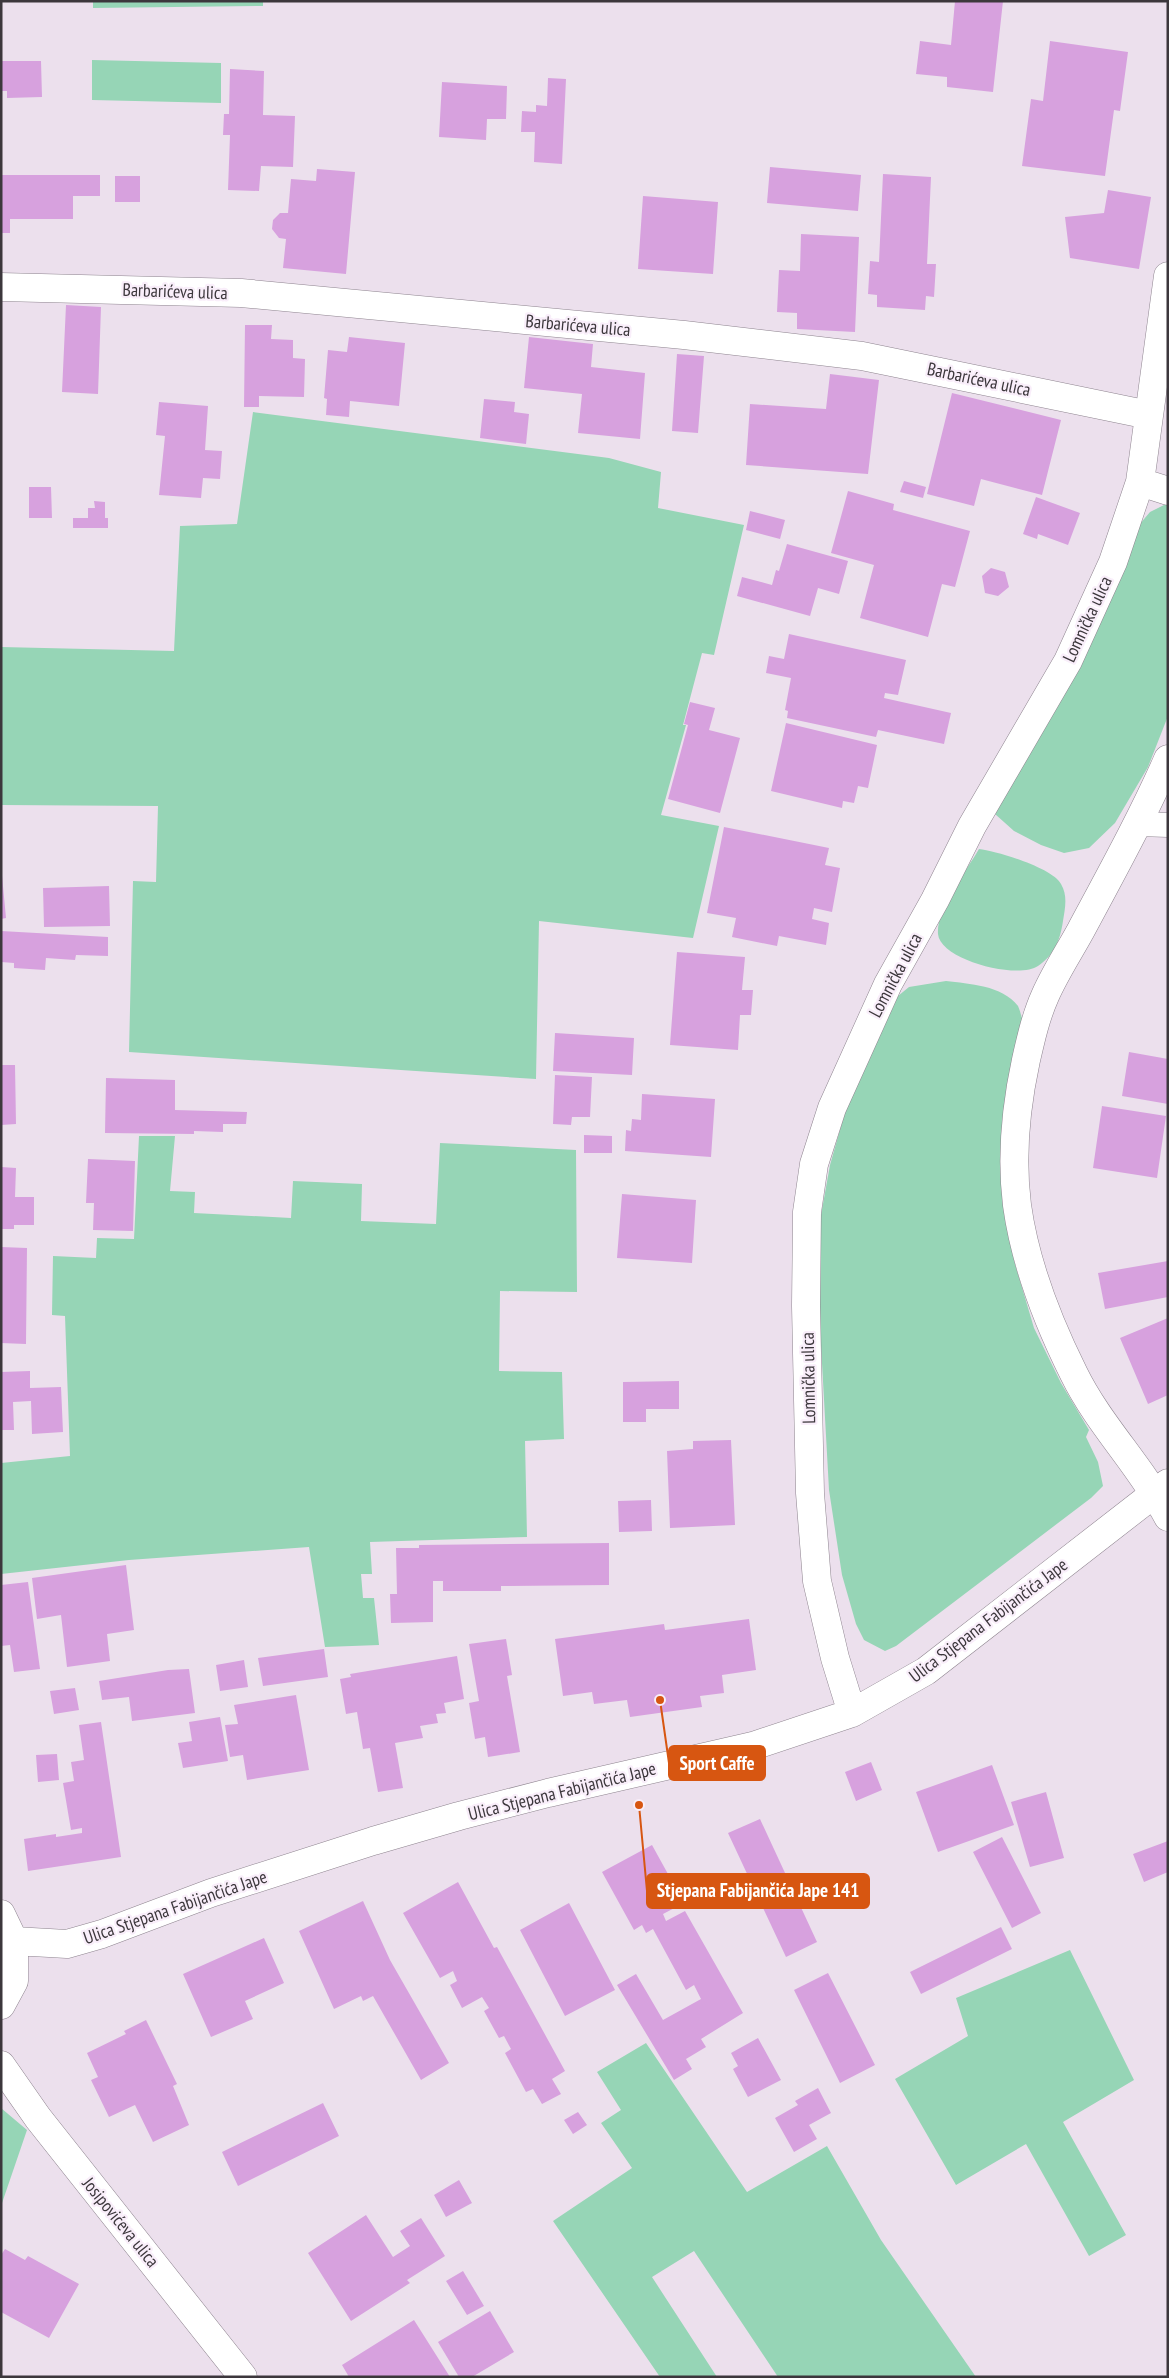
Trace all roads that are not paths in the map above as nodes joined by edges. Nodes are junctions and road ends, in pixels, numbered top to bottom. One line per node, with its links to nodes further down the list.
1 (1168, 276): 3 (street, Lomnička ulica)
2 (1, 287): 3 (street, Barbarićeva ulica)
3 (1149, 415): 4 (street, Lomnička ulica)
4 (1140, 482): 5 (street); 11 (street, Lomnička ulica)
5 (1168, 491)
6 (1168, 759): 7 (street)
7 (1138, 824): 8 (lane); 9 (street)
8 (1168, 825)
9 (1161, 1487): 10 (street); 11 (street, Ulica Stjepana Fabijančića Jape)
10 (1168, 1517)
11 (852, 1713): 13 (street, Ulica Stjepana Fabijančića Jape)
12 (1, 1914): 13 (street)
13 (14, 1941): 14 (street)
14 (1, 2005)
15 (1, 2065): 16 (street, Josipovićeva ulica)
16 (243, 2377)

